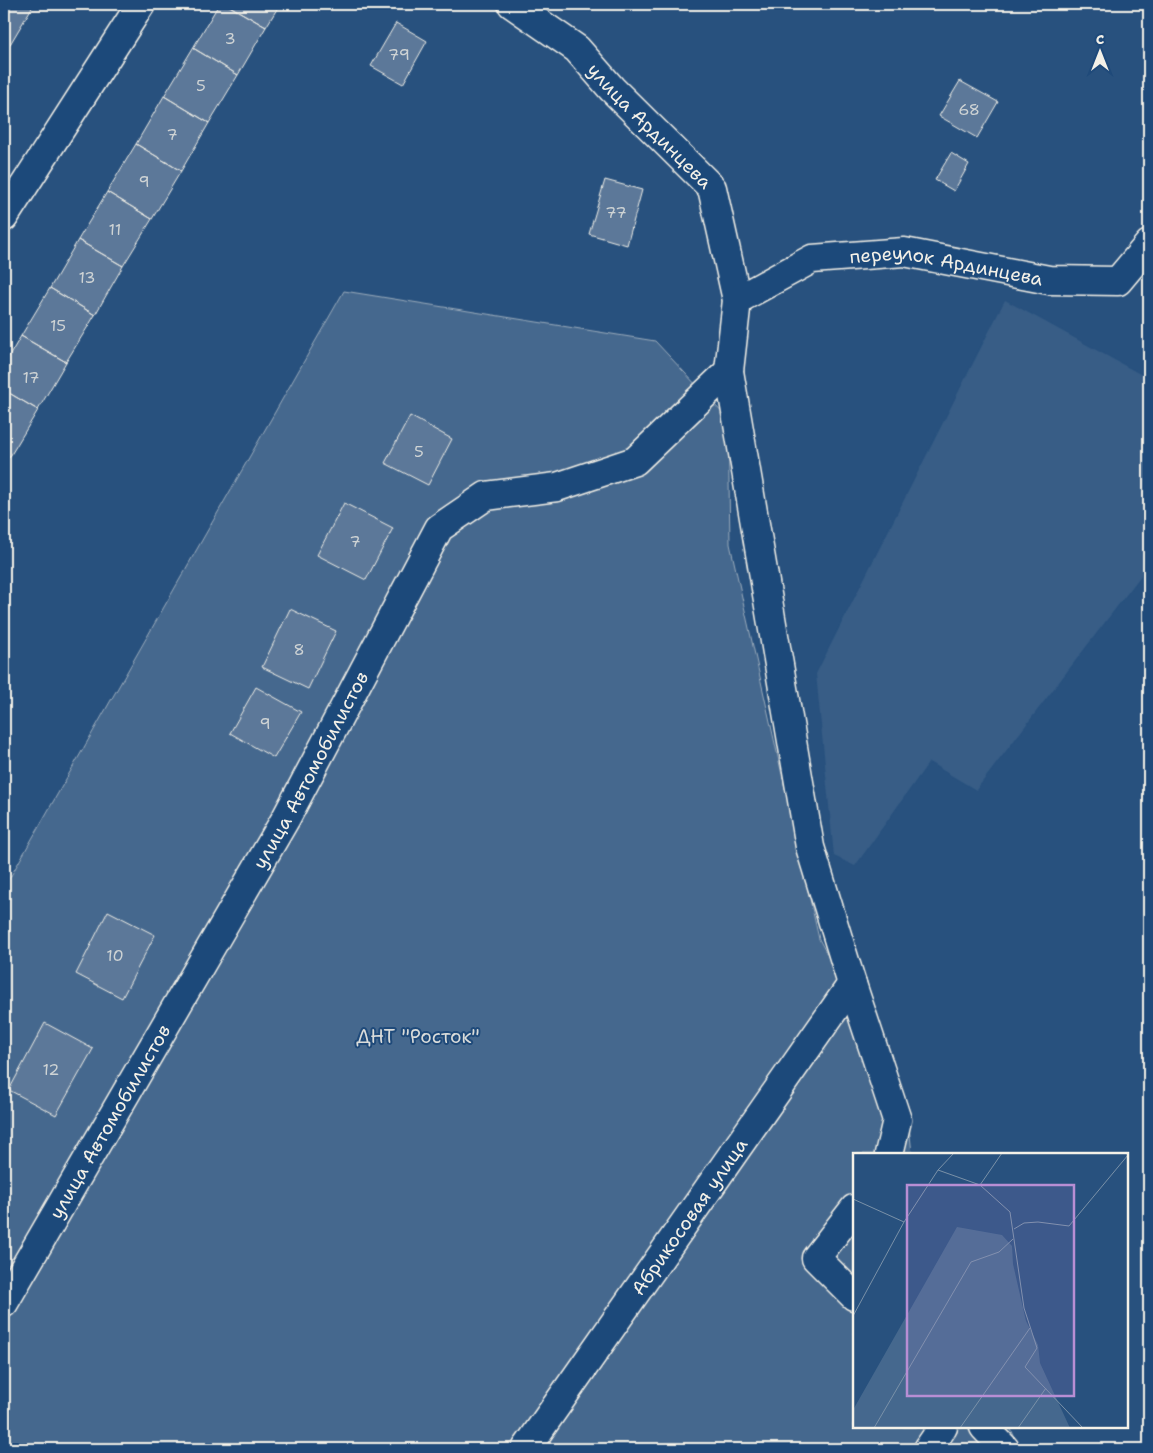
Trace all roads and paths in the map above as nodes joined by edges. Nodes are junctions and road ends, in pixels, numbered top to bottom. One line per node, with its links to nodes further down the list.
1 (141, 4): 3 (street)
2 (512, 4): 5 (street, улица Ардинцева)
3 (4, 217)
4 (1149, 244): 5 (street, переулок Ардинцева)
5 (738, 300): 6 (street, улица Ардинцева)
6 (729, 371): 7 (street, улица Ардинцева); 11 (street, улица Автомобилистов)
7 (852, 984): 8 (street, улица Ардинцева); 14 (street, Абрикосовая улица)
8 (888, 1153)
9 (853, 1210): 10 (street)
10 (853, 1295)
11 (4, 1303)
12 (942, 1428): 15 (street)
13 (985, 1428): 16 (street)
14 (526, 1449)
15 (928, 1449)
16 (1005, 1449)

